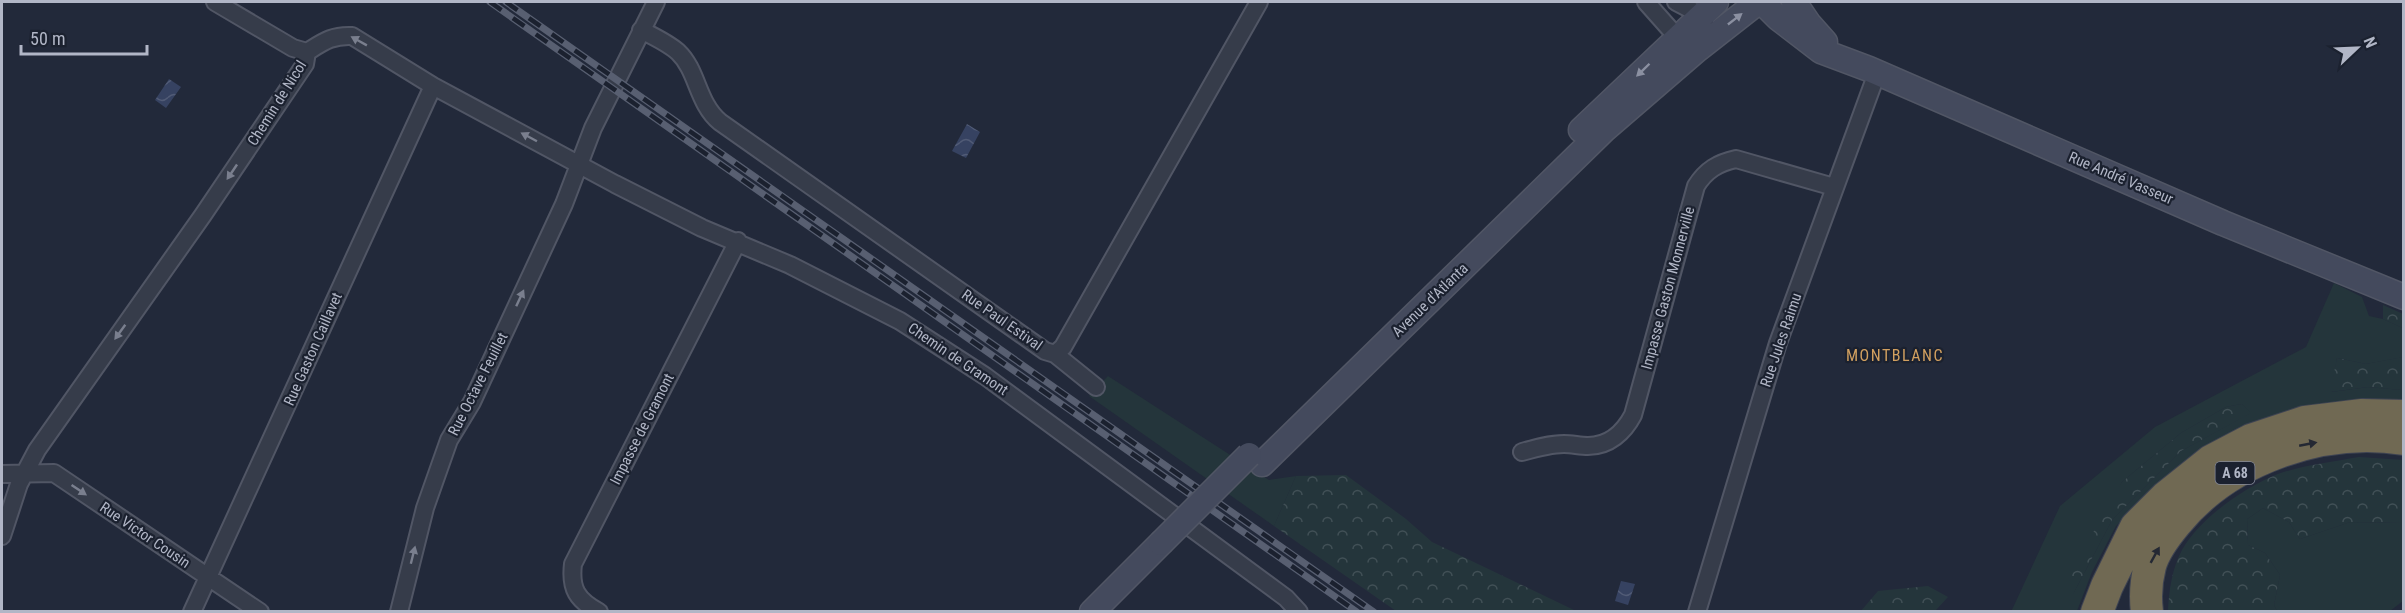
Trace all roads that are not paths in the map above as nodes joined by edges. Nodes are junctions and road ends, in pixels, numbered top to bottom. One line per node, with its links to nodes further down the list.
1 (215, 2): 11 (street)
2 (656, 2): 9 (street)
3 (1259, 2): 19 (street, Rue Paul Estival)
4 (1646, 2): 10 (street)
5 (1676, 2): 8 (street)
6 (1760, 2): 10 (main road, Avenue d'Atlanta, one-way to 6); 12 (main road, Rue André Vasseur)
7 (1794, 2): 12 (main road, Rue André Vasseur)
8 (1709, 8): 10 (main road, Avenue d'Atlanta); 10 (street)
9 (641, 30): 15 (street); 19 (street, Rue Paul Estival)
10 (1696, 41): 27 (main road, Avenue d'Atlanta, bridge)
11 (307, 52): 14 (street, Chemin de Nicol, one-way to 11); 24 (street, Chemin de Nicol, one-way to 24)
12 (1839, 57): 13 (main road, Rue André Vasseur)
13 (1877, 73): 16 (street, Rue Jules Raimu); 18 (main road, Rue André Vasseur)
14 (433, 86): 15 (street, Chemin de Nicol, one-way to 14); 28 (street, Rue Gaston Caillavet)
15 (580, 165): 17 (street, Chemin de Gramont); 31 (street, Rue Octave Feuillet, one-way to 15)
16 (1834, 187): 23 (street, Impasse Gaston Monnerville); 36 (street, Rue Jules Raimu)
17 (738, 241): 32 (street, Impasse de Gramont); 35 (street, Chemin de Gramont)
18 (2403, 297)
19 (1055, 354): 20 (street)
20 (1096, 387)
21 (2403, 416): 37 (highway, A 68)
22 (2403, 439): 38 (highway, A 68, one-way to 22)
23 (1522, 452)
24 (26, 472): 25 (street, Rue Victor Cousin); 26 (street, Chemin de Nicol); 28 (street, Rue Victor Cousin, one-way to 28)
25 (2, 474)
26 (2, 536)
27 (1168, 548): 33 (main road, Avenue d'Atlanta); 34 (main road, Avenue d'Atlanta)
28 (209, 578): 29 (street, Rue Gaston Caillavet); 30 (street, Rue Victor Cousin)
29 (192, 612)
30 (260, 612)
31 (399, 612)
32 (599, 612)
33 (1092, 612)
34 (1114, 612)
35 (1299, 612)
36 (1697, 612)
37 (2097, 612)
38 (2146, 612)

